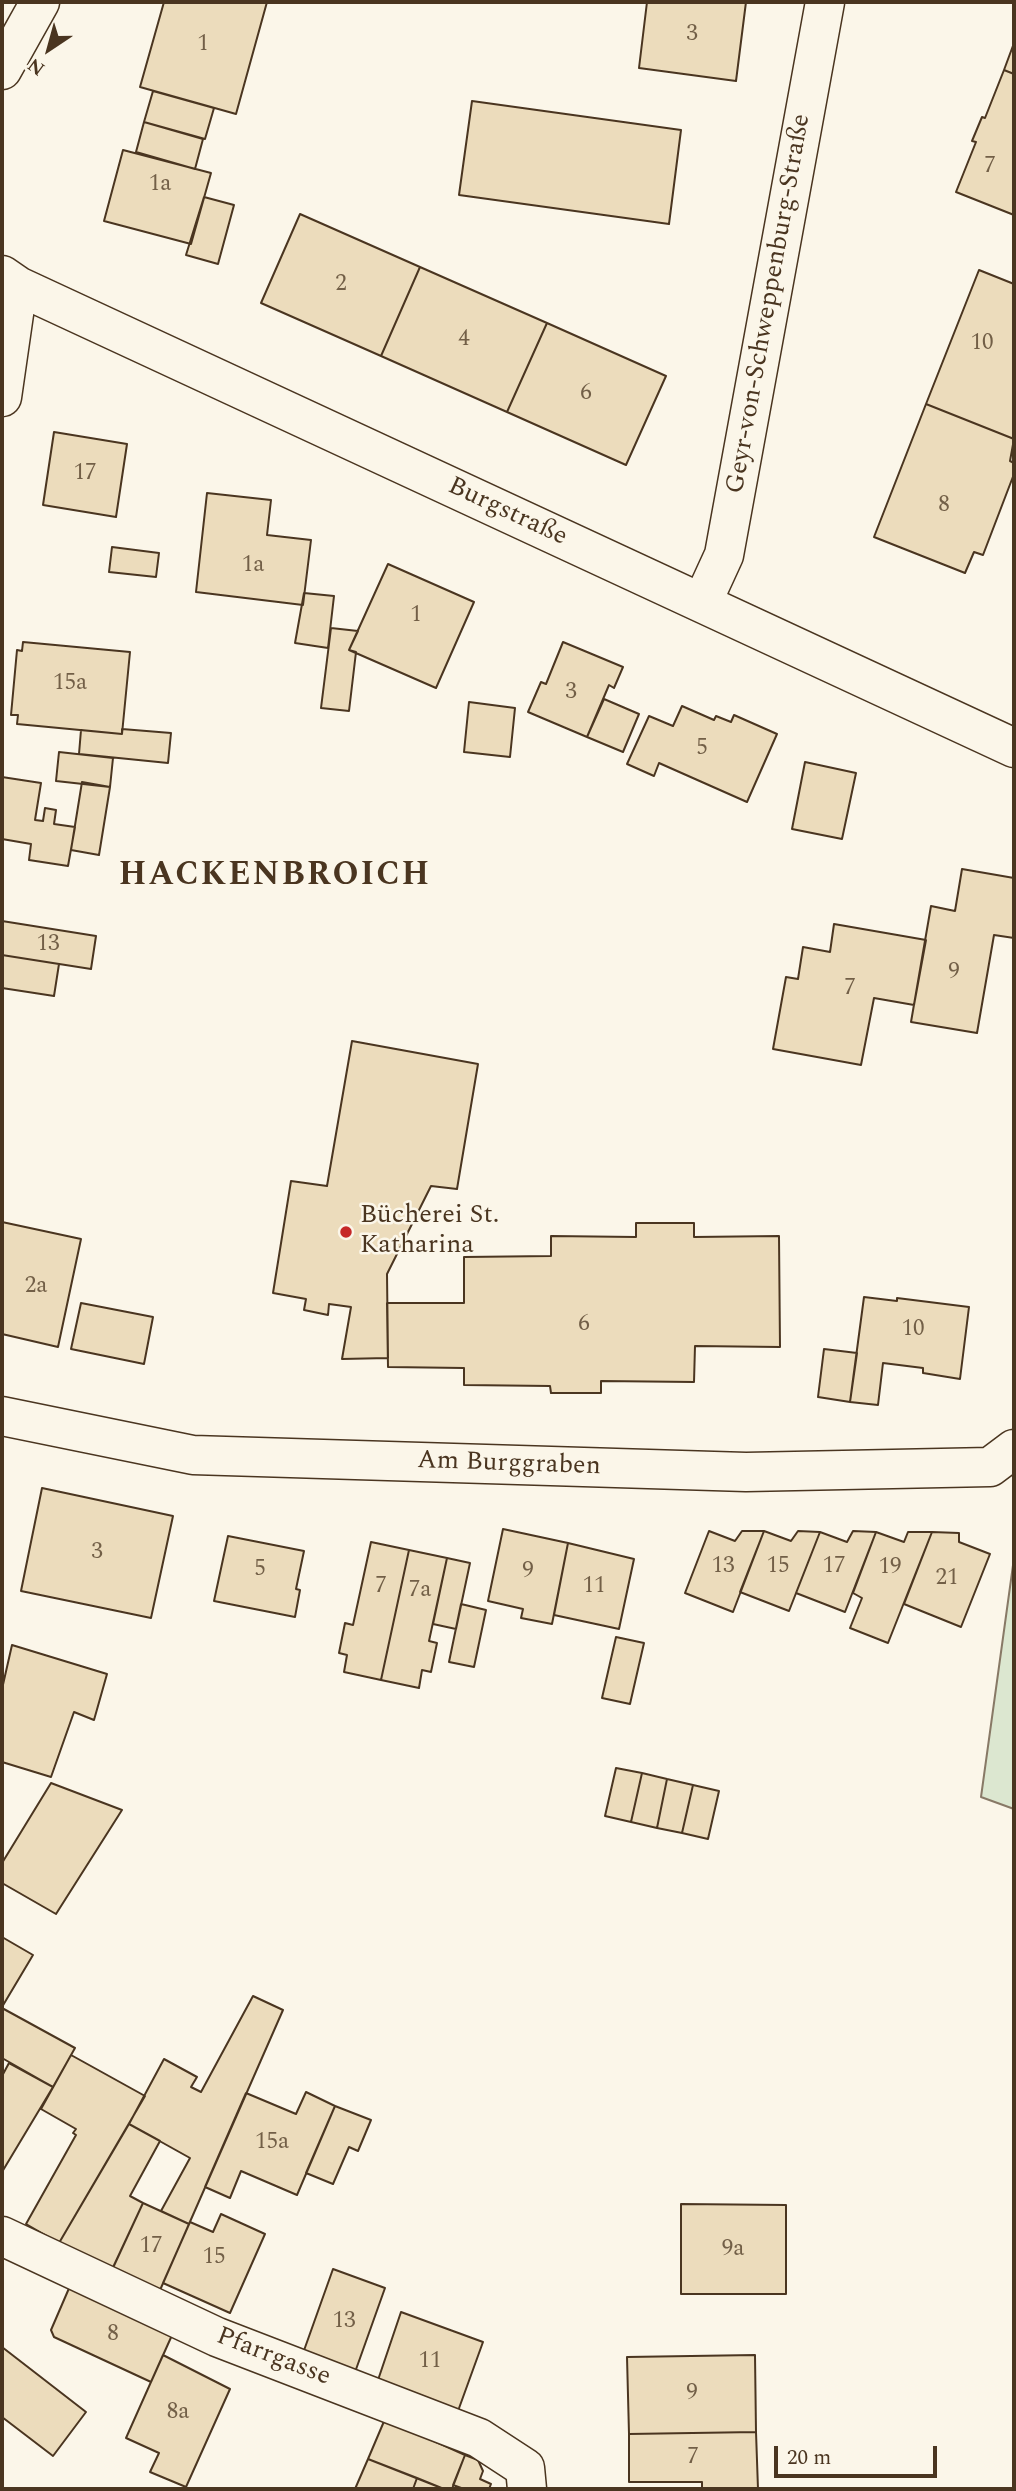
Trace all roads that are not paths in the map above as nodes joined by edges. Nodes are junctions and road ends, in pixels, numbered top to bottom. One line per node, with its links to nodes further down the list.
1 (825, 2): 6 (street, Geyr-von-Schweppenburg-Straße)
2 (33, 17): 3 (street)
3 (2, 70)
4 (10, 281): 5 (street); 6 (street, Burgstraße)
5 (2, 397)
6 (702, 603): 7 (street, Burgstraße)
7 (1014, 748)
8 (2, 1416): 9 (street, Am Burggraben)
9 (1014, 1449)
10 (2, 2236): 11 (street, Pfarrgasse)
11 (527, 2489)

